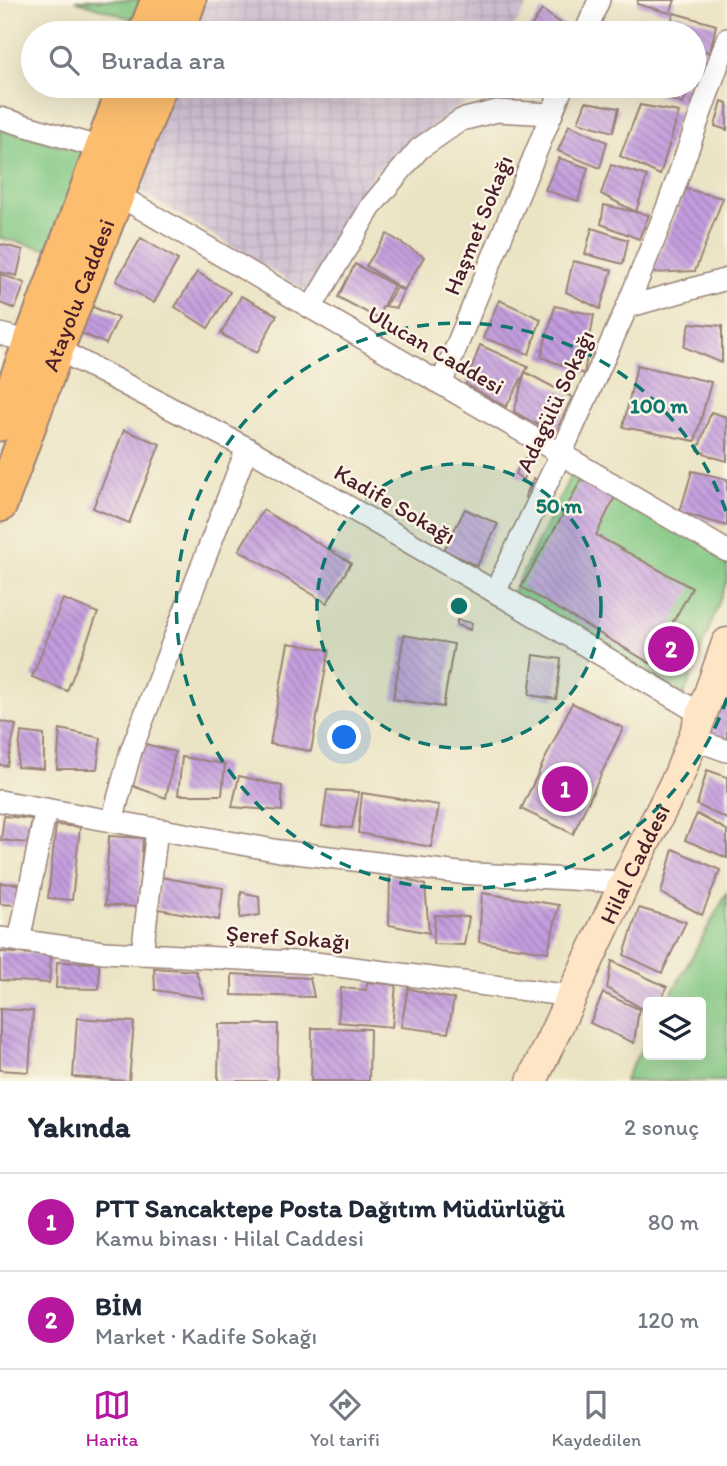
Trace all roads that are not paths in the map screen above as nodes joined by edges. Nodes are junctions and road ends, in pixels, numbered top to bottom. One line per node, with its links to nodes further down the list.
1 (599, 0): 2 (street)
2 (590, 21)
3 (727, 39): 12 (street, Adagülü Sokağı)
4 (120, 98): 9 (main road, Atayolu Caddesi)
5 (155, 98): 10 (main road, Atayolu Caddesi)
6 (558, 98): 7 (street, Haşmet Sokağı)
7 (552, 114): 13 (street); 15 (street, Haşmet Sokağı)
8 (0, 118): 9 (street)
9 (101, 148): 14 (main road, Atayolu Caddesi)
10 (118, 195): 13 (street, Ulucan Caddesi); 14 (main road, Atayolu Caddesi)
11 (727, 279): 12 (street)
12 (627, 307): 18 (street, Adagülü Sokağı)
13 (311, 308): 15 (street, Ulucan Caddesi)
14 (29, 342): 16 (main road, Atayolu Caddesi); 17 (street, Kadife Sokağı); 19 (main road, Atayolu Caddesi)
15 (441, 384): 18 (street, Ulucan Caddesi)
16 (0, 424)
17 (247, 448): 21 (street, Kadife Sokağı); 27 (street)
18 (561, 454): 20 (street, Ulucan Caddesi); 21 (street, Adagülü Sokağı)
19 (0, 505)
20 (727, 551)
21 (495, 592): 23 (street, Kadife Sokağı)
22 (727, 643): 23 (street, Hilal Caddesi)
23 (697, 727): 24 (street, Kadife Sokağı); 29 (street, Hilal Caddesi)
24 (727, 751)
25 (0, 802): 26 (street)
26 (46, 809): 27 (street); 30 (street)
27 (112, 821): 28 (street)
28 (157, 829): 29 (street); 31 (street)
29 (625, 882): 32 (street, Hilal Caddesi)
30 (9, 940): 31 (street, Şeref Sokağı)
31 (142, 954): 32 (street, Şeref Sokağı)
32 (572, 996): 33 (street, Hilal Caddesi)
33 (532, 1081)

